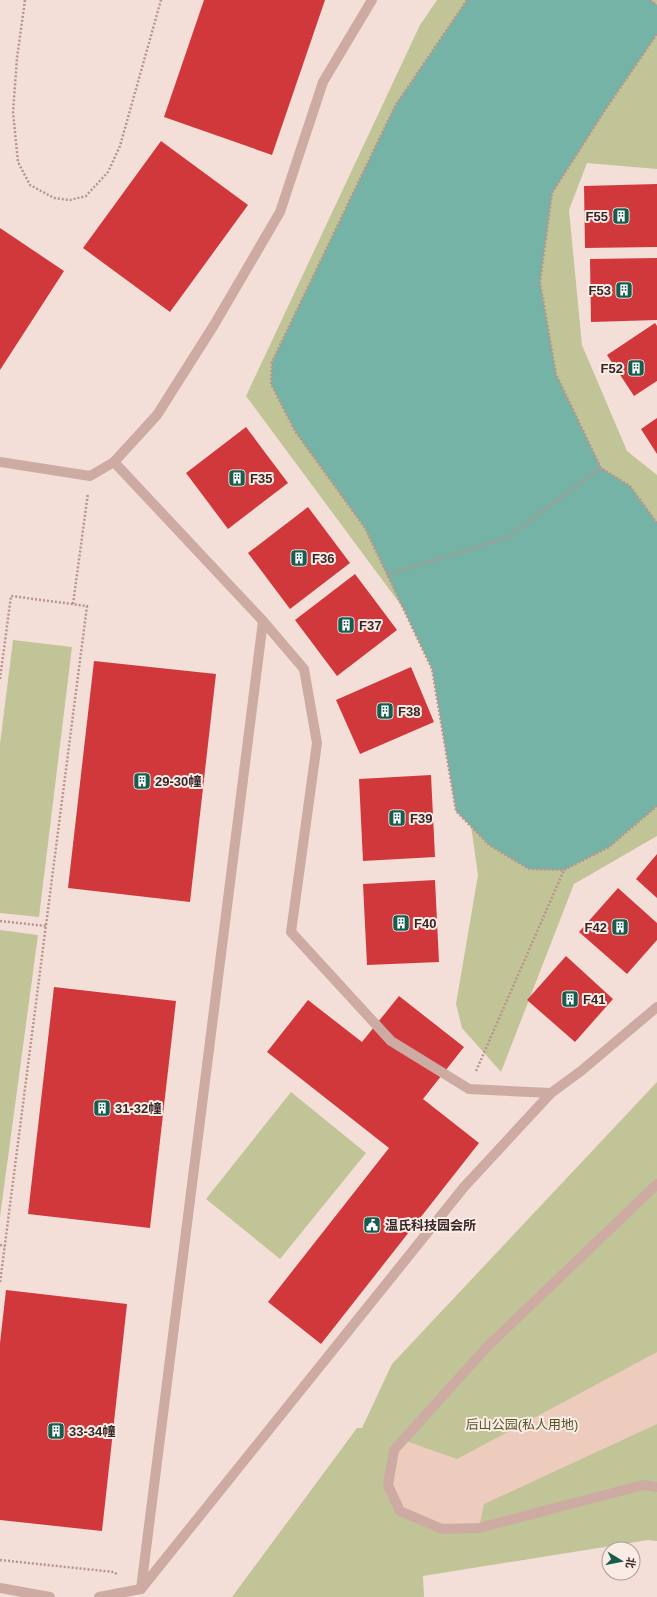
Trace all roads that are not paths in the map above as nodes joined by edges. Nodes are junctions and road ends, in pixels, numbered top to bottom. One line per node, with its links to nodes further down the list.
1 (372, 0): 3 (lane)
2 (0, 462): 3 (lane)
3 (114, 462): 4 (lane)
4 (263, 621): 6 (lane); 10 (lane)
5 (657, 1007): 6 (lane)
6 (551, 1093): 10 (lane)
7 (657, 1184): 8 (lane)
8 (657, 1488)
9 (0, 1588): 11 (lane)
10 (142, 1589): 12 (lane)
11 (50, 1597)
12 (99, 1597)

